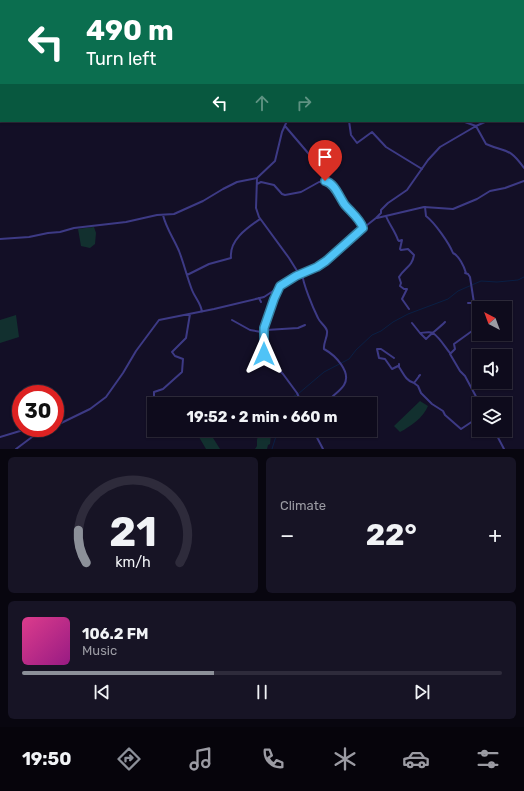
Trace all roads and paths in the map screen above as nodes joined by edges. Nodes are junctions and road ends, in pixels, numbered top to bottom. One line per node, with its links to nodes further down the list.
1 (287, 122): 5 (street)
2 (348, 122): 8 (street)
3 (465, 122): 6 (street)
4 (485, 122): 6 (street)
5 (285, 126): 9 (street); 10 (street)
6 (476, 126): 7 (street); 8 (street)
7 (524, 168)
8 (422, 169): 16 (street)
9 (257, 178): 12 (street); 14 (street)
10 (325, 181): 12 (street); 18 (street)
11 (524, 181): 13 (street)
12 (256, 184): 17 (street)
13 (425, 207): 15 (street); 24 (street)
14 (164, 215): 19 (street); 21 (street)
15 (386, 216): 16 (street); 28 (street)
16 (376, 218): 18 (street)
17 (260, 219): 20 (street); 21 (street)
18 (363, 228): 20 (street)
19 (0, 239)
20 (300, 274): 22 (street); 45 (street)
21 (187, 275): 29 (street)
22 (280, 286): 23 (street); 36 (street)
23 (259, 298): 25 (street); 29 (street)
24 (474, 301)
25 (261, 302)
26 (468, 303): 27 (street)
27 (472, 303)
28 (408, 309)
29 (202, 312): 30 (street)
30 (190, 314): 43 (street); 48 (street)
31 (232, 320): 36 (street)
32 (445, 322): 38 (street)
33 (412, 323): 37 (street)
34 (305, 326): 36 (street)
35 (472, 331): 39 (street)
36 (264, 332): 44 (street)
37 (420, 333): 38 (street); 38 (street)
38 (432, 333): 39 (street)
39 (450, 353): 46 (street)
40 (394, 358): 42 (street)
41 (419, 376): 42 (street)
42 (414, 383): 47 (street)
43 (154, 397)
44 (299, 397)
45 (332, 397)
46 (476, 397)
47 (472, 421)
48 (64, 422)
49 (12, 433): 50 (street)
50 (0, 437)
51 (32, 437): 54 (street)
52 (317, 437): 55 (street)
53 (498, 437): 56 (street)
54 (16, 449)
55 (323, 449)
56 (504, 449)

